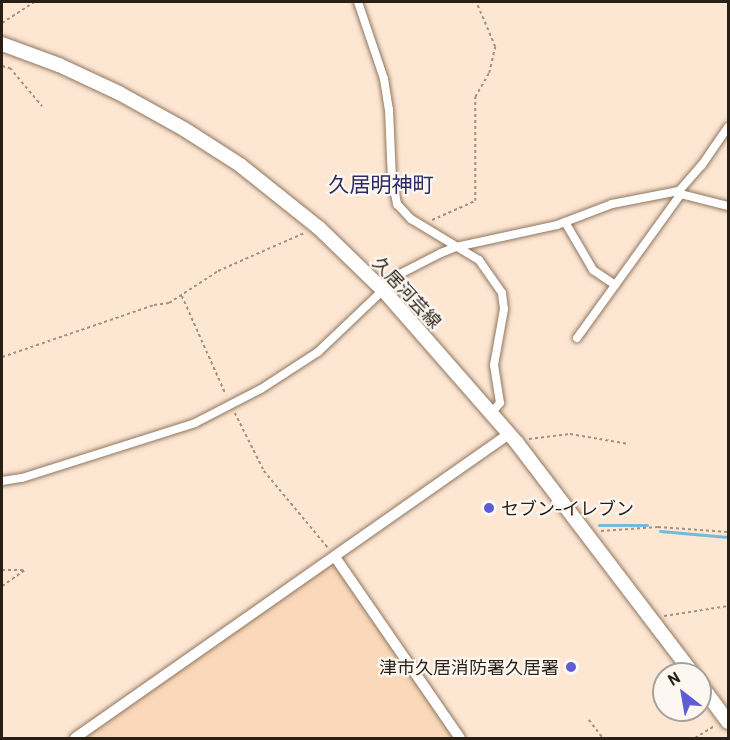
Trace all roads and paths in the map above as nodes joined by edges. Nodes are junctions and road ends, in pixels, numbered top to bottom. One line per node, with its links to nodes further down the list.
1 (34, 2): 4 (path)
2 (358, 2): 12 (street)
3 (476, 2): 12 (path)
4 (2, 23)
5 (2, 44): 13 (main road, 久居河芸線)
6 (2, 66): 7 (path)
7 (42, 106)
8 (729, 127): 9 (street)
9 (680, 192): 10 (street); 11 (street); 15 (street)
10 (729, 206)
11 (565, 222): 14 (street); 15 (street)
12 (421, 226): 14 (street)
13 (319, 228): 16 (main road, 久居河芸線); 17 (path)
14 (456, 247): 16 (street); 21 (street)
15 (615, 285): 18 (street)
16 (384, 291): 20 (street); 21 (main road, 久居河芸線)
17 (181, 295): 19 (path); 20 (path)
18 (577, 338)
19 (2, 357)
20 (231, 404): 24 (street); 27 (path)
21 (492, 413): 22 (main road, 久居河芸線)
22 (513, 438): 23 (path); 25 (main road, 久居河芸線); 27 (street)
23 (629, 444)
24 (2, 481)
25 (587, 532): 26 (path); 31 (main road, 久居河芸線)
26 (729, 532)
27 (335, 557): 36 (street); 37 (street)
28 (2, 570): 29 (path)
29 (2, 586)
30 (729, 606): 31 (path)
31 (651, 618): 32 (main road, 久居河芸線)
32 (684, 662)
33 (712, 700): 35 (main road)
34 (589, 720): 38 (path)
35 (727, 720): 39 (path)
36 (75, 738)
37 (460, 738)
38 (603, 738)
39 (695, 738)

